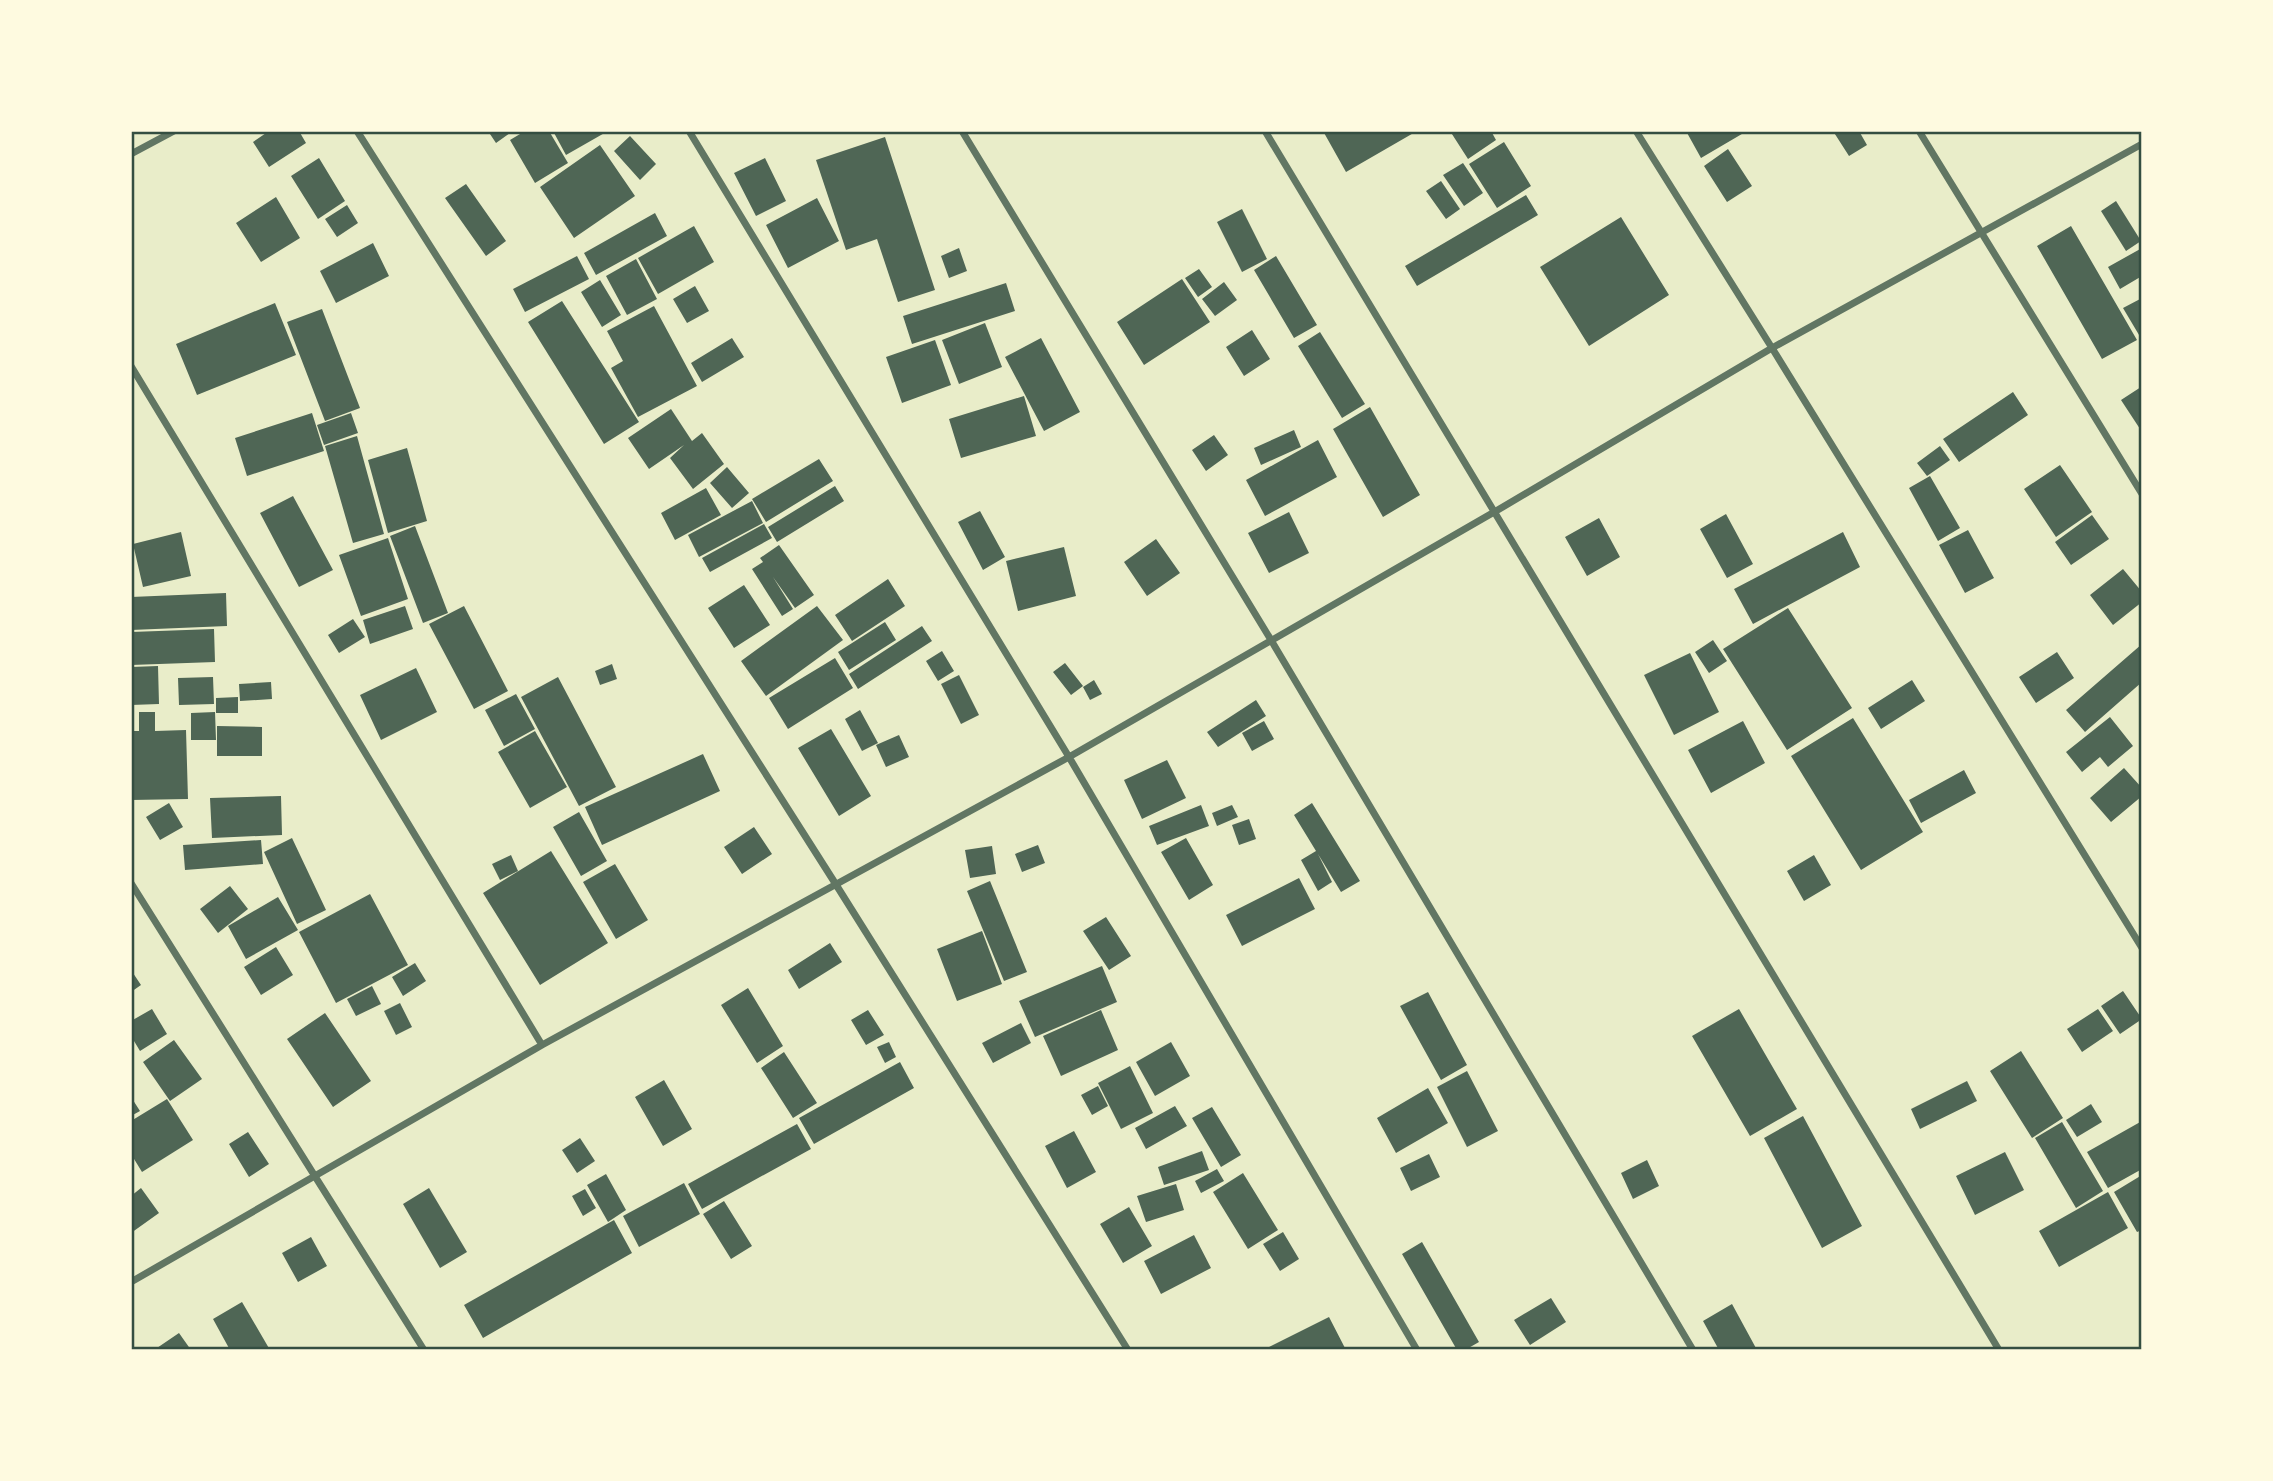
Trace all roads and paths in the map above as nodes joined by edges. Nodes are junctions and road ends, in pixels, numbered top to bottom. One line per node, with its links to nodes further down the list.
1 (174, 131): 9 (street)
2 (357, 131): 18 (street)
3 (689, 131): 16 (street)
4 (962, 131): 15 (street)
5 (1265, 131): 14 (street)
6 (1636, 131): 11 (street)
7 (1919, 131): 10 (street)
8 (2142, 144): 10 (street)
9 (131, 154)
10 (1981, 233): 11 (street); 13 (street)
11 (1772, 348): 14 (street); 19 (street)
12 (131, 366): 20 (street)
13 (2142, 494)
14 (1496, 511): 15 (street); 27 (street)
15 (1271, 640): 16 (street); 26 (street)
16 (1069, 757): 18 (street); 25 (street)
17 (131, 883): 21 (street)
18 (835, 883): 20 (street); 24 (street)
19 (2142, 948)
20 (542, 1045): 21 (street)
21 (314, 1175): 22 (street); 23 (street)
22 (131, 1282)
23 (424, 1350)
24 (1128, 1350)
25 (1417, 1350)
26 (1693, 1350)
27 (1999, 1350)

